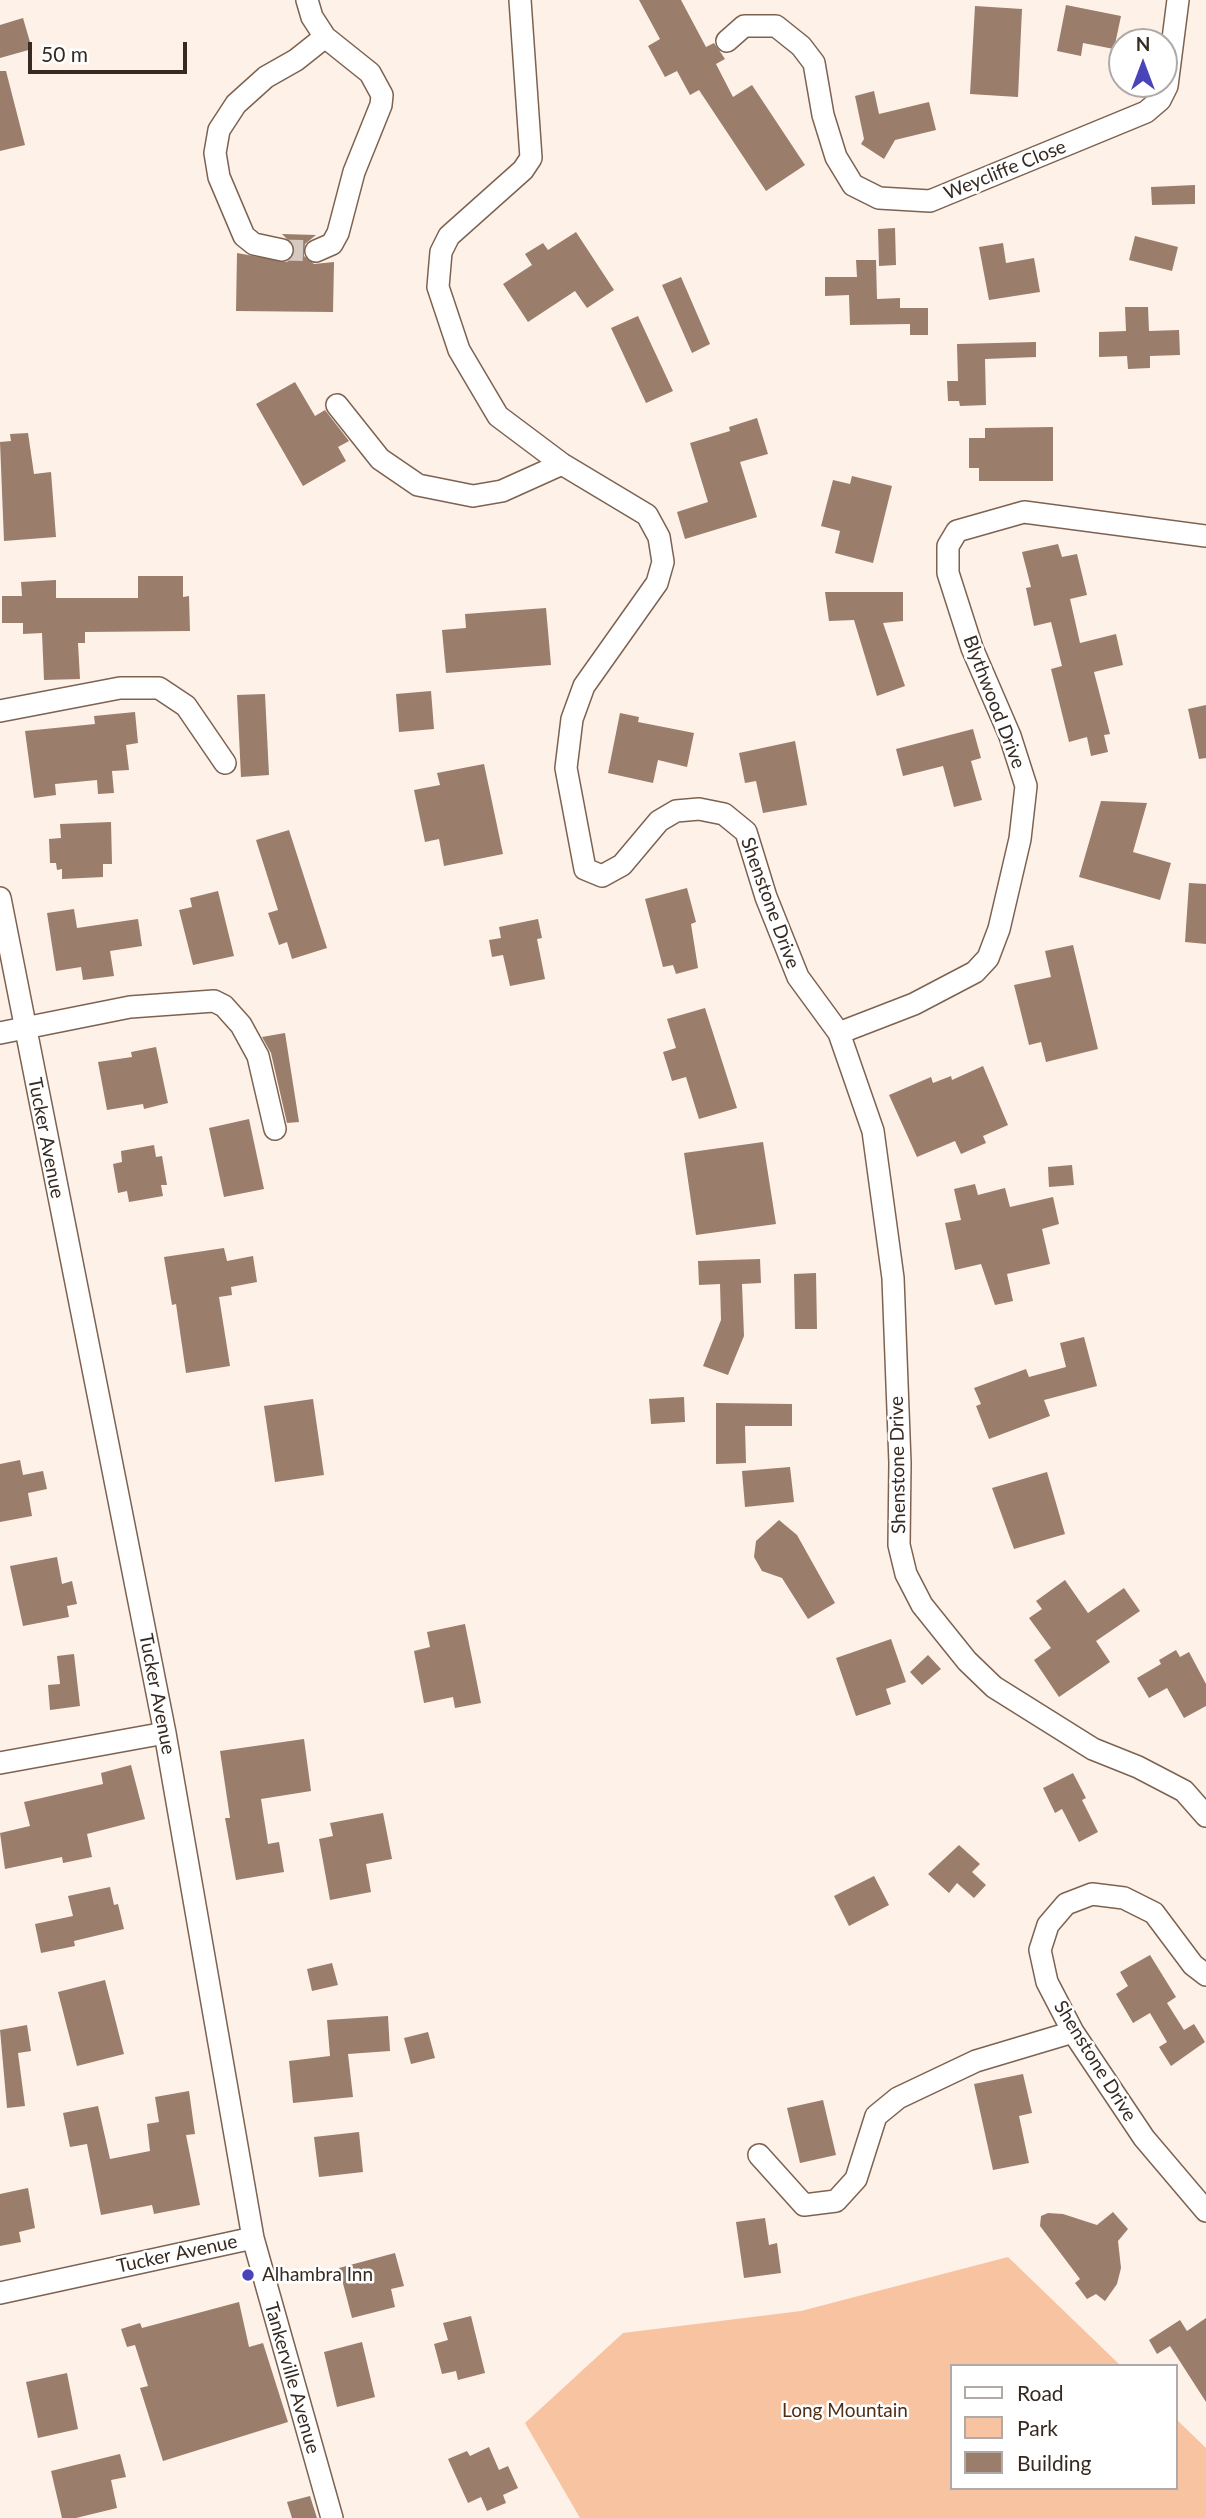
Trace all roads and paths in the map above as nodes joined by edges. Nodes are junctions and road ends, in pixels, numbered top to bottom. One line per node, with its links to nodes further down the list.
1 (307, 0): 4 (street)
2 (520, 0): 9 (street, Shenstone Drive)
3 (1178, 0): 5 (street, Weycliffe Close)
4 (325, 37): 6 (street); 7 (street)
5 (727, 41)
6 (282, 250)
7 (316, 251)
8 (337, 405): 9 (street)
9 (562, 464): 16 (street, Shenstone Drive)
10 (1206, 536): 16 (street, Blythwood Drive)
11 (0, 710): 12 (street)
12 (225, 763)
13 (0, 898): 14 (street, Tucker Avenue)
14 (24, 1029): 15 (street); 17 (street); 18 (street, Tucker Avenue)
15 (0, 1034)
16 (839, 1034): 20 (street, Shenstone Drive)
17 (275, 1129)
18 (165, 1733): 19 (street); 25 (street, Tucker Avenue)
19 (0, 1763)
20 (1206, 1816)
21 (1206, 1975): 22 (street, Shenstone Drive)
22 (1073, 2032): 23 (street); 24 (street, Shenstone Drive)
23 (759, 2155)
24 (1206, 2211)
25 (253, 2238): 26 (street, Tucker Avenue); 27 (street, Tankerville Avenue)
26 (0, 2293)
27 (332, 2518)

